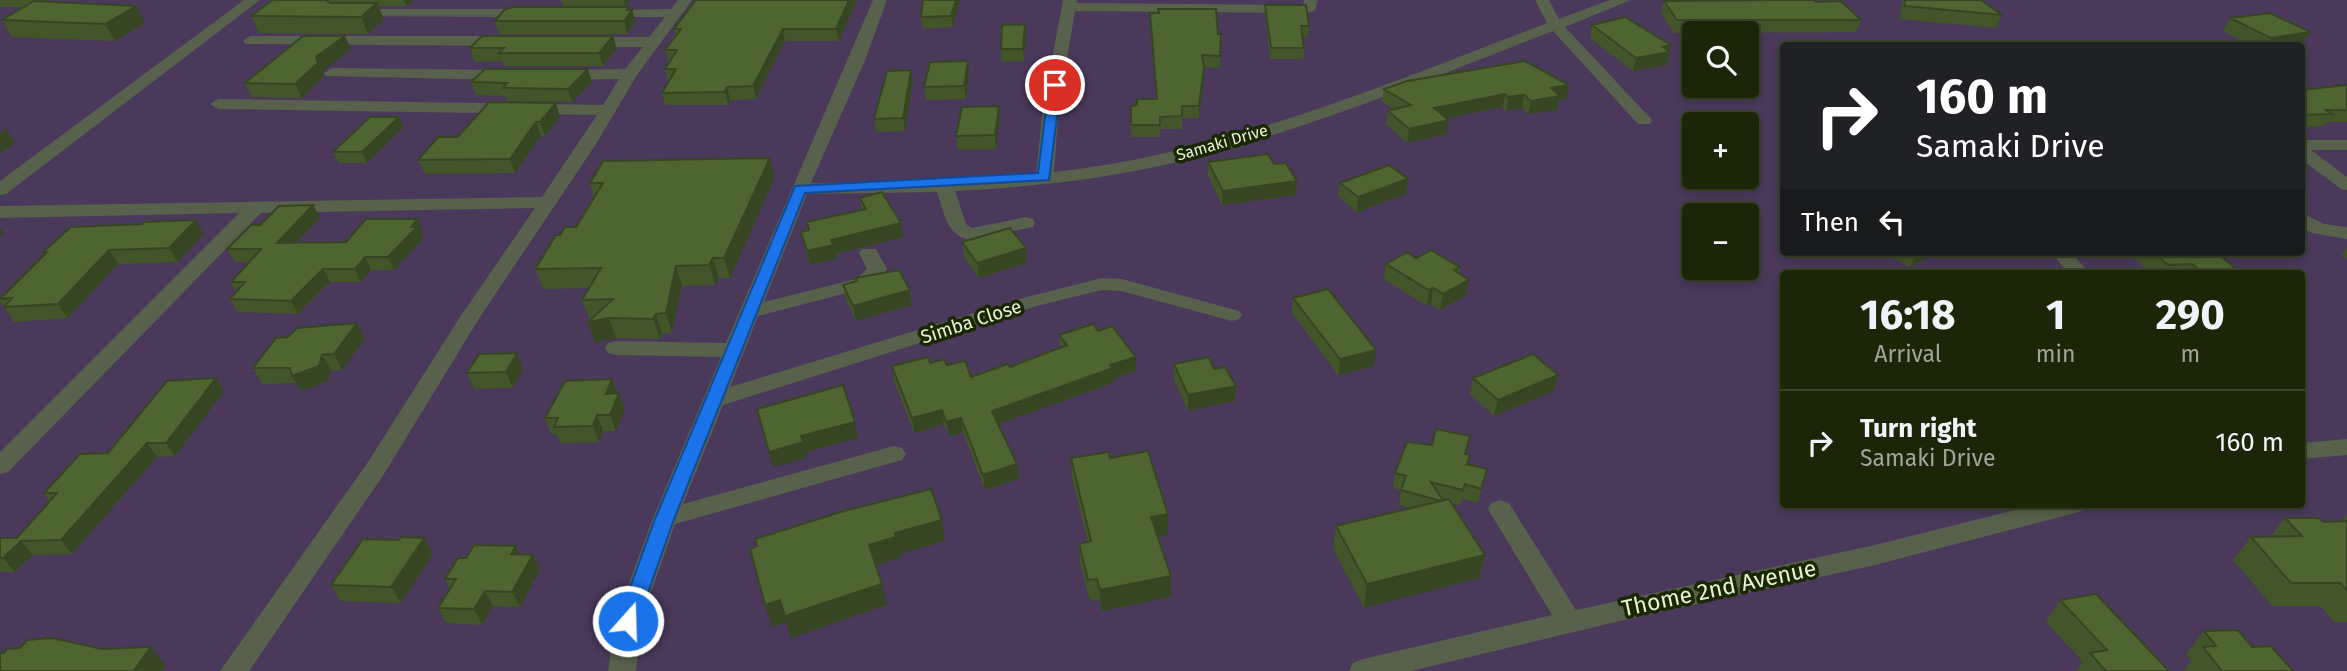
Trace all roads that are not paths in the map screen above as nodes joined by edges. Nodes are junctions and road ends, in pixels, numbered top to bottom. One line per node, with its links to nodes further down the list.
1 (253, 0): 34 (street)
2 (880, 0): 33 (street)
3 (1311, 0): 6 (street)
4 (1542, 0): 12 (street)
5 (1624, 0): 12 (street, Samaki Drive)
6 (1069, 3): 30 (street)
7 (681, 6): 10 (street); 17 (street)
8 (337, 13): 9 (street)
9 (548, 13)
10 (589, 13)
11 (379, 21): 14 (street)
12 (1555, 24): 24 (street); 30 (street, Samaki Drive)
13 (251, 41): 14 (street)
14 (356, 41): 15 (street)
15 (519, 41)
16 (573, 41): 17 (street)
17 (654, 41): 19 (street)
18 (332, 73): 20 (street)
19 (630, 74): 21 (street); 23 (street)
20 (524, 75)
21 (551, 75)
22 (218, 104): 23 (street)
23 (608, 110): 35 (street)
24 (1644, 120)
25 (2347, 145): 26 (street)
26 (2305, 147)
27 (2305, 148): 29 (street)
28 (2305, 149): 32 (street)
29 (2347, 176)
30 (1045, 177): 31 (street, Samaki Drive)
31 (944, 184): 33 (street, Samaki Drive); 39 (street)
32 (2347, 185)
33 (800, 189): 44 (street)
34 (0, 190)
35 (547, 202): 36 (street); 57 (street)
36 (255, 208): 37 (street); 52 (street)
37 (0, 212)
38 (2305, 221): 40 (street)
39 (1026, 223)
40 (2347, 233)
41 (869, 253): 44 (street)
42 (2064, 256): 43 (street)
43 (2076, 270)
44 (750, 313): 47 (street)
45 (1232, 315): 48 (street, Simba Close)
46 (616, 348): 47 (street)
47 (735, 350): 48 (street)
48 (713, 400): 55 (street)
49 (2347, 447): 50 (street)
50 (2305, 451)
51 (894, 454): 55 (street)
52 (0, 466)
53 (2059, 508): 56 (street, Thome 2nd Avenue)
54 (1500, 509): 56 (street)
55 (665, 519): 58 (street)
56 (1570, 622): 59 (street, Thome 2nd Avenue)
57 (234, 671)
58 (622, 671)
59 (1363, 671)

